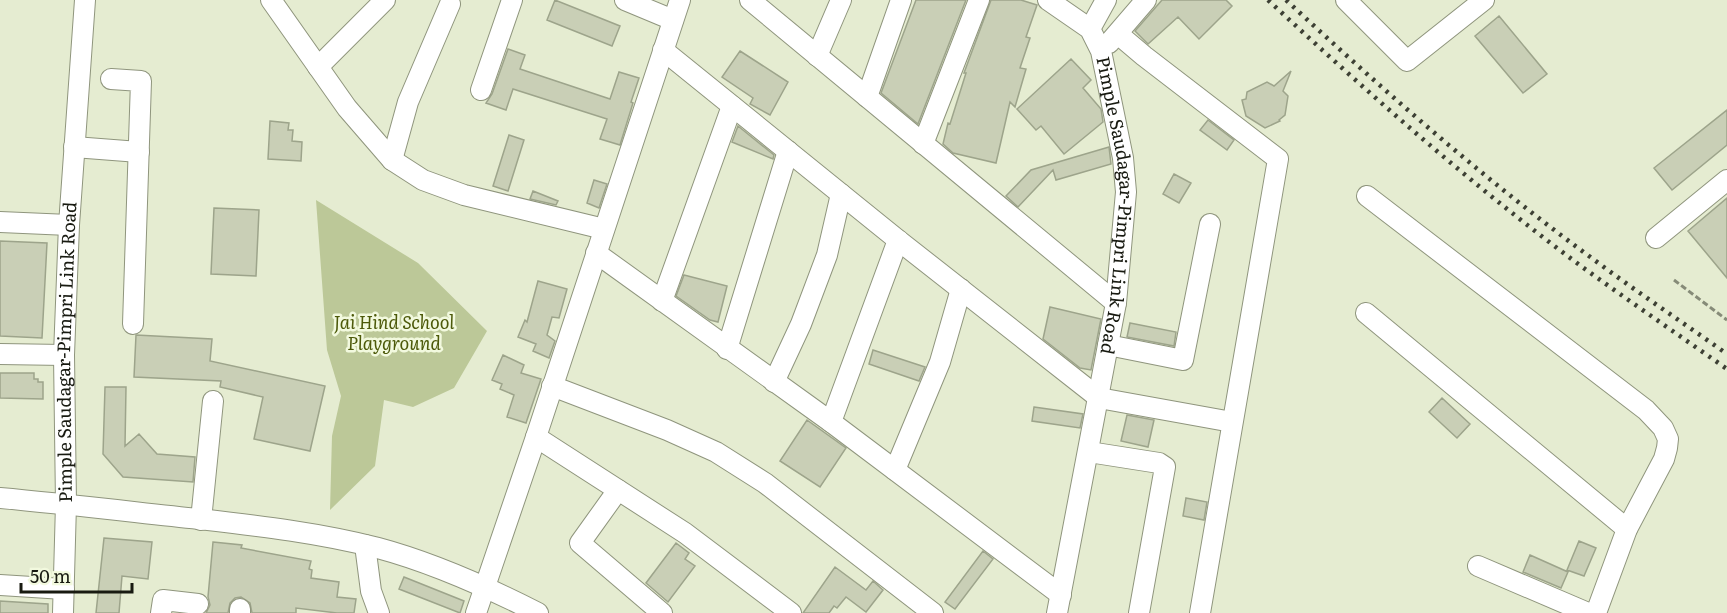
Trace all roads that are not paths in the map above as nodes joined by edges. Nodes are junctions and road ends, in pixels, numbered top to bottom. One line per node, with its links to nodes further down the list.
1 (85, 0): 29 (street, Pimple Saudagar-Pimpri Link Road)
2 (385, 0): 23 (street)
3 (512, 0): 25 (street)
4 (625, 0): 17 (street)
5 (680, 0): 17 (street)
6 (751, 0): 22 (street)
7 (840, 0): 22 (street)
8 (901, 0): 26 (street)
9 (980, 0): 28 (street)
10 (1049, 0): 18 (street, Pimple Saudagar-Pimpri Link Road)
11 (1106, 0): 18 (street)
12 (1146, 0): 19 (street)
13 (1346, 0): 14 (street)
14 (1484, 0)
15 (275, 2): 23 (street)
16 (450, 4): 32 (street)
17 (673, 20): 20 (street)
18 (1090, 29): 21 (street, Pimple Saudagar-Pimpri Link Road)
19 (1118, 34): 21 (street); 57 (street)
20 (663, 50): 27 (street); 39 (street)
21 (1101, 51): 45 (street, Pimple Saudagar-Pimpri Link Road)
22 (817, 56): 26 (street)
23 (318, 68): 32 (street)
24 (111, 80): 31 (street)
25 (481, 90)
26 (867, 97): 28 (street)
27 (732, 106): 30 (street); 44 (street)
28 (924, 144): 45 (street)
29 (74, 147): 31 (street); 38 (street, Pimple Saudagar-Pimpri Link Road)
30 (788, 151): 34 (street); 49 (street)
31 (138, 152): 47 (street)
32 (392, 160): 39 (street)
33 (1727, 180): 40 (street)
34 (841, 194): 41 (street); 52 (street)
35 (1367, 196): 65 (street)
36 (0, 222): 38 (street)
37 (1210, 224): 48 (street)
38 (69, 225): 51 (street, Pimple Saudagar-Pimpri Link Road)
39 (604, 229): 42 (street)
40 (1656, 238)
41 (898, 240): 43 (street); 56 (street)
42 (596, 253): 44 (street); 53 (street)
43 (961, 289): 54 (street); 60 (street)
44 (662, 301): 49 (street)
45 (1116, 303): 48 (street, Pimple Saudagar-Pimpri Link Road)
46 (1366, 313): 65 (street)
47 (133, 324)
48 (1108, 345): 54 (street, Pimple Saudagar-Pimpri Link Road)
49 (727, 349): 52 (street)
50 (0, 354): 51 (street)
51 (64, 355): 63 (street, Pimple Saudagar-Pimpri Link Road)
52 (774, 382): 56 (street)
53 (552, 386): 58 (street); 80 (street)
54 (1099, 398): 57 (street); 59 (street, Pimple Saudagar-Pimpri Link Road)
55 (213, 400): 64 (street)
56 (831, 422): 60 (street)
57 (1232, 422): 82 (street)
58 (536, 437): 61 (street); 69 (street)
59 (1089, 452): 72 (street, Pimple Saudagar-Pimpri Link Road); 81 (street)
60 (895, 470): 72 (street)
61 (618, 490): 78 (street); 79 (street)
62 (0, 498): 63 (street)
63 (66, 504): 64 (street, Pimple Saudagar-Pimpri Link Road); 70 (street)
64 (201, 520): 66 (street, Pimple Saudagar-Pimpri Link Road)
65 (1627, 529): 84 (street)
66 (365, 545): 69 (street, Pimple Saudagar-Pimpri Link Road); 75 (street)
67 (1478, 566): 83 (street)
68 (0, 585): 70 (street)
69 (485, 588): 76 (street); 77 (street, Pimple Saudagar-Pimpri Link Road)
70 (64, 589): 73 (street)
71 (198, 604): 74 (street)
72 (1059, 604)
73 (63, 613)
74 (161, 613)
75 (379, 613)
76 (476, 613)
77 (538, 613)
78 (662, 613)
79 (791, 613)
80 (933, 613)
81 (1139, 613)
82 (1200, 613)
83 (1588, 613)
84 (1596, 613)

